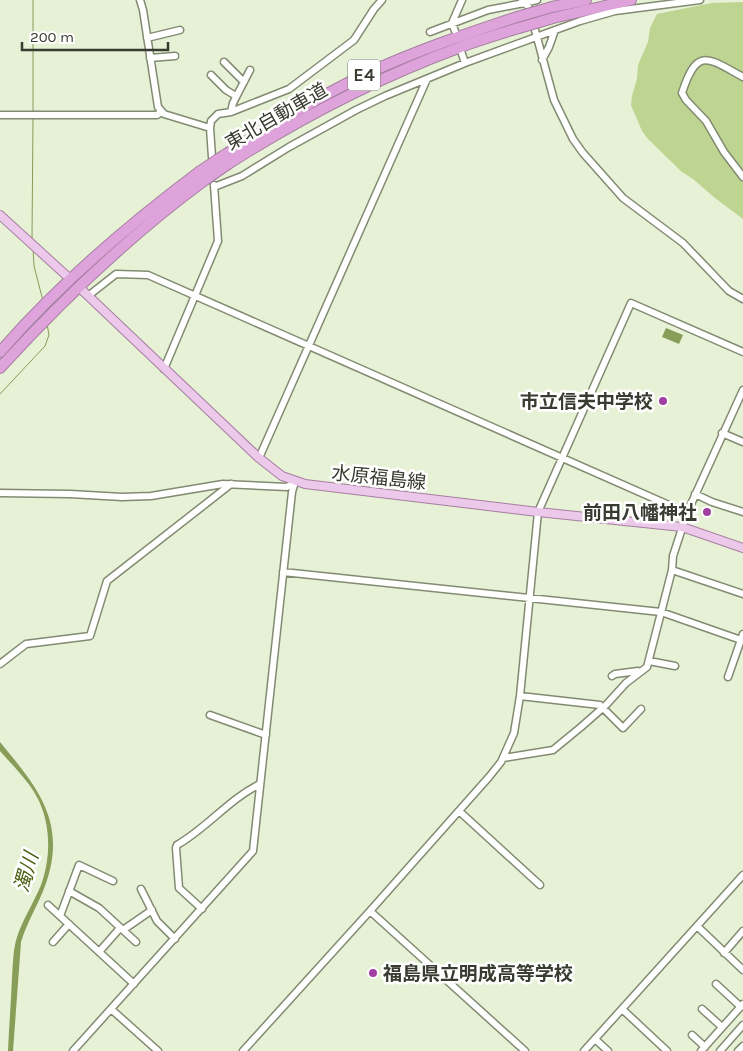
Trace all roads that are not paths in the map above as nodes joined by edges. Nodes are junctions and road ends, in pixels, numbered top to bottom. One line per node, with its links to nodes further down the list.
1 (140, 0): 16 (street)
2 (382, 0): 30 (street)
3 (462, 0): 10 (street)
4 (537, 0): 8 (street)
5 (586, 0): 9 (highway, 東北自動車道 / E4)
6 (631, 0): 9 (highway, 東北自動車道 / E4)
7 (700, 0): 12 (street)
8 (524, 3): 10 (street)
9 (553, 12): 33 (highway, 東北自動車道 / E4, bridge)
10 (452, 24): 13 (street); 14 (street)
11 (180, 30): 16 (street)
12 (554, 30): 15 (street); 20 (street)
13 (455, 31)
14 (430, 32)
15 (535, 33): 20 (street); 22 (street)
16 (147, 38): 19 (street)
17 (461, 51): 22 (street)
18 (175, 56): 19 (street)
19 (150, 58): 29 (street)
20 (542, 60): 41 (street)
21 (224, 62): 27 (street)
22 (465, 63): 26 (street)
23 (250, 70): 27 (street)
24 (211, 75): 28 (street)
25 (743, 77): 34 (street)
26 (427, 79): 35 (street); 42 (street)
27 (244, 82): 28 (street)
28 (236, 96): 30 (street)
29 (162, 112): 31 (street); 32 (street)
30 (231, 112): 32 (street)
31 (0, 115)
32 (210, 128): 33 (street)
33 (221, 159): 35 (highway, 東北自動車道 / E4, bridge)
34 (743, 177)
35 (208, 181): 37 (highway, 東北自動車道 / E4); 40 (street); 45 (highway, 東北自動車道 / E4)
36 (0, 215): 37 (main road)
37 (66, 280): 43 (highway, 東北自動車道 / E4)
38 (82, 290): 39 (main road, 水原福島線)
39 (88, 296): 40 (street); 46 (main road, 水原福島線)
40 (196, 296): 42 (street); 46 (street)
41 (743, 299)
42 (310, 346): 50 (street); 51 (street)
43 (0, 352)
44 (743, 352): 50 (street)
45 (0, 368)
46 (164, 369): 51 (main road, 水原福島線)
47 (743, 390): 48 (street)
48 (722, 433): 49 (street); 55 (street)
49 (743, 442)
50 (563, 457): 56 (street); 58 (street)
51 (259, 458): 52 (main road, 水原福島線)
52 (295, 482): 53 (street); 56 (main road, 水原福島線); 62 (street)
53 (231, 484): 54 (street); 68 (street)
54 (0, 493)
55 (696, 494): 57 (street); 58 (street)
56 (538, 512): 59 (main road, 水原福島線); 64 (street)
57 (743, 512)
58 (687, 513): 59 (street)
59 (682, 526): 60 (main road, 水原福島線); 61 (street)
60 (743, 548)
61 (672, 570): 63 (street); 65 (street)
62 (283, 572): 64 (street); 77 (street)
63 (743, 594)
64 (531, 598): 65 (street); 73 (street)
65 (661, 612): 66 (street); 67 (street)
66 (742, 637): 72 (street)
67 (649, 661): 69 (street); 70 (street)
68 (0, 664)
69 (675, 666)
70 (639, 672): 71 (street); 74 (street)
71 (612, 676)
72 (728, 677)
73 (520, 696): 74 (street); 78 (street)
74 (603, 708): 75 (street); 78 (street)
75 (641, 709)
76 (210, 715): 77 (street)
77 (266, 735): 79 (street)
78 (503, 758): 80 (street)
79 (260, 784): 87 (street); 87 (street)
80 (459, 811): 83 (street); 89 (street)
81 (743, 875): 92 (street)
82 (113, 881): 85 (street)
83 (540, 885)
84 (141, 889): 88 (street)
85 (69, 891): 90 (street); 93 (street)
86 (48, 905): 90 (street)
87 (202, 909): 95 (street)
88 (152, 910): 93 (street); 95 (street)
89 (370, 911): 116 (street); 117 (street)
90 (60, 916): 91 (street)
91 (68, 924): 96 (street); 98 (street)
92 (697, 926): 99 (street); 105 (street)
93 (122, 929): 97 (street); 98 (street)
94 (743, 931): 99 (street)
95 (174, 939): 101 (street)
96 (54, 942)
97 (136, 942)
98 (99, 952): 101 (street)
99 (724, 953): 100 (street)
100 (743, 970)
101 (134, 984): 104 (street)
102 (716, 984): 103 (street)
103 (742, 1006): 107 (street)
104 (111, 1009): 113 (street); 115 (street)
105 (622, 1009): 111 (street); 114 (street)
106 (702, 1009): 109 (street)
107 (734, 1014): 108 (street); 109 (street)
108 (743, 1023): 120 (street)
109 (722, 1027): 112 (street)
110 (692, 1034): 112 (street)
111 (596, 1039): 118 (street); 119 (street)
112 (703, 1049)
113 (153, 1050)
114 (665, 1050)
115 (73, 1051)
116 (243, 1051)
117 (525, 1051)
118 (584, 1051)
119 (608, 1051)
120 (720, 1051)

